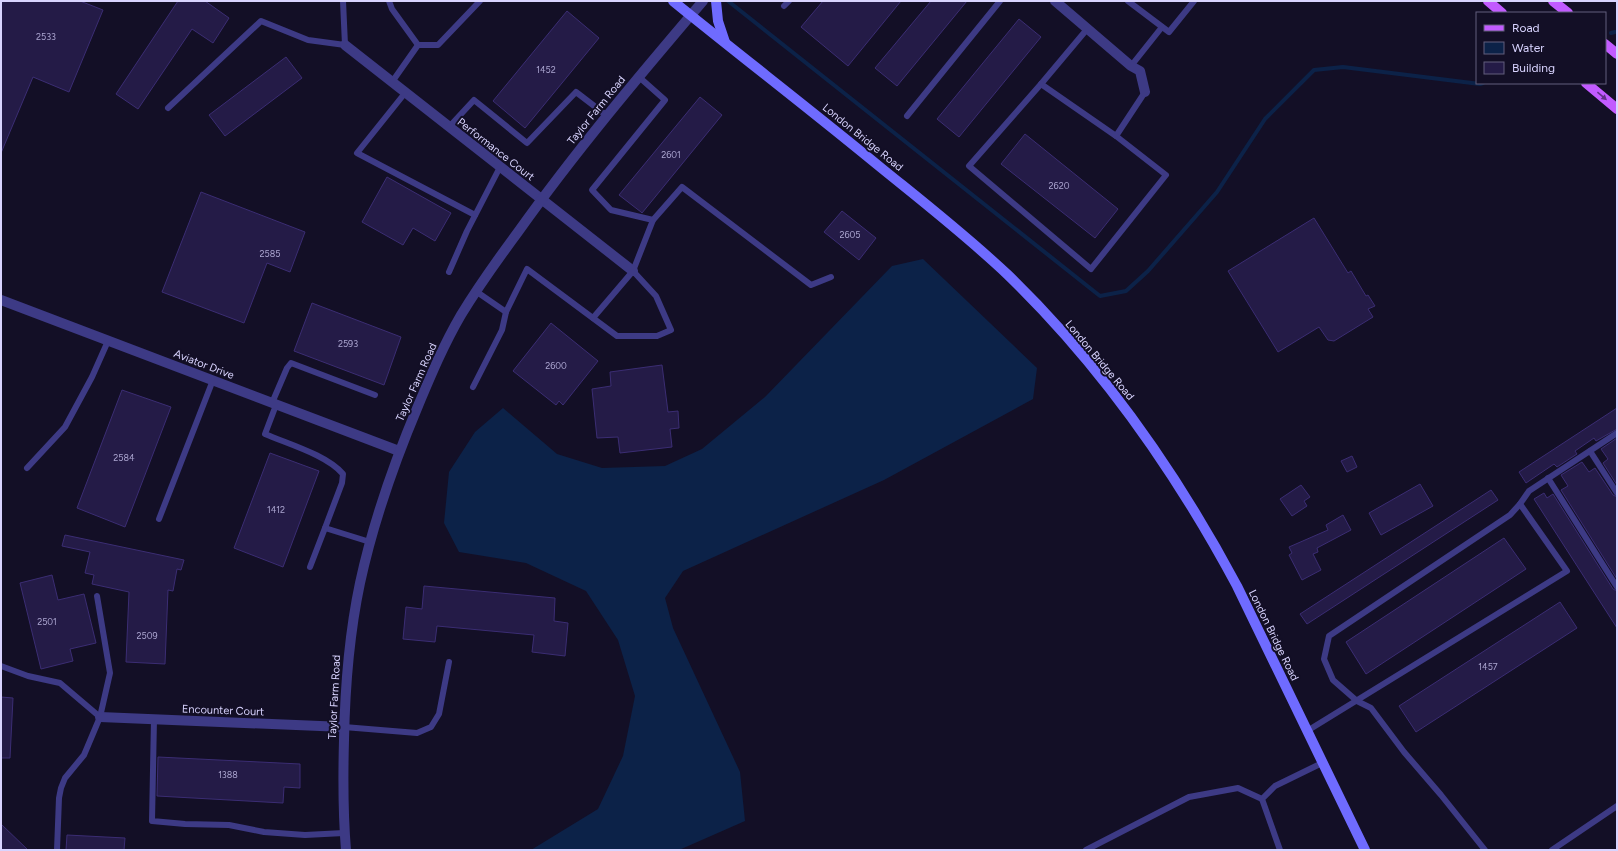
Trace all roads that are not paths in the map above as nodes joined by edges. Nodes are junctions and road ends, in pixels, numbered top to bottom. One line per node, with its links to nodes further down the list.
1 (343, 1): 23 (lane)
2 (389, 1): 21 (lane)
3 (480, 1): 21 (lane)
4 (672, 1): 17 (street, London Bridge Road)
5 (703, 1): 17 (street, Taylor Farm Road)
6 (716, 1): 20 (street)
7 (789, 1): 14 (lane)
8 (1000, 1): 35 (lane)
9 (1128, 1): 18 (lane)
10 (1194, 1): 18 (lane)
11 (1488, 1): 15 (main road)
12 (1553, 1): 16 (main road)
13 (1061, 3): 19 (street)
14 (784, 6)
15 (1501, 12)
16 (1567, 12)
17 (691, 16): 20 (street, London Bridge Road); 26 (street, Taylor Farm Road)
18 (1162, 27): 25 (lane)
19 (1088, 28): 25 (street); 28 (lane)
20 (725, 42): 73 (street, London Bridge Road)
21 (418, 45): 27 (lane)
22 (1606, 45): 24 (main road)
23 (345, 46): 27 (street, Performance Court); 32 (lane)
24 (1617, 54)
25 (1131, 66): 30 (street)
26 (639, 77): 34 (street, Taylor Farm Road); 41 (lane)
27 (392, 82): 31 (street, Performance Court)
28 (1042, 84): 37 (lane); 37 (lane)
29 (1587, 84): 33 (main road, one-way to 33)
30 (1145, 92): 37 (lane)
31 (405, 93): 36 (street, Performance Court); 40 (lane)
32 (168, 108)
33 (1617, 109)
34 (606, 115): 36 (lane); 39 (street, Taylor Farm Road)
35 (907, 116)
36 (449, 127): 38 (street, Performance Court)
37 (1116, 136)
38 (500, 167): 39 (street, Performance Court); 40 (lane)
39 (541, 199): 42 (street, Performance Court); 45 (street, Taylor Farm Road)
40 (475, 215): 43 (lane)
41 (653, 220): 42 (lane); 44 (lane)
42 (633, 271): 48 (lane); 48 (lane)
43 (448, 272)
44 (831, 277)
45 (477, 292): 47 (lane); 55 (street, Taylor Farm Road)
46 (1, 300): 49 (street, Aviator Drive)
47 (506, 312): 48 (lane); 51 (lane)
48 (593, 318)
49 (108, 340): 50 (street, Aviator Drive); 57 (lane)
50 (212, 380): 53 (street, Aviator Drive); 61 (lane)
51 (473, 387)
52 (375, 395): 53 (lane)
53 (274, 404): 55 (street, Aviator Drive); 62 (lane)
54 (1617, 433): 56 (lane)
55 (399, 451): 63 (street, Taylor Farm Road)
56 (1590, 451): 58 (lane); 59 (lane)
57 (27, 468)
58 (1548, 478): 60 (lane); 65 (lane)
59 (1617, 493)
60 (1520, 504): 69 (lane); 69 (lane)
61 (159, 519)
62 (325, 528): 63 (lane); 64 (lane)
63 (370, 542): 72 (street, Taylor Farm Road)
64 (310, 567)
65 (1617, 587)
66 (97, 596): 70 (lane)
67 (449, 662): 72 (lane)
68 (1, 666): 70 (lane)
69 (1357, 701): 73 (lane); 83 (lane)
70 (100, 717): 71 (street, Encounter Court); 78 (lane)
71 (154, 719): 72 (street, Encounter Court); 77 (lane)
72 (344, 727): 77 (street, Taylor Farm Road)
73 (1307, 731): 74 (street, London Bridge Road)
74 (1322, 763): 75 (lane); 82 (street, London Bridge Road)
75 (1262, 799): 80 (lane); 81 (lane)
76 (1617, 806): 84 (lane)
77 (344, 833): 79 (street, Taylor Farm Road)
78 (57, 850)
79 (346, 850)
80 (1086, 850)
81 (1280, 850)
82 (1365, 850)
83 (1485, 850)
84 (1552, 850)

